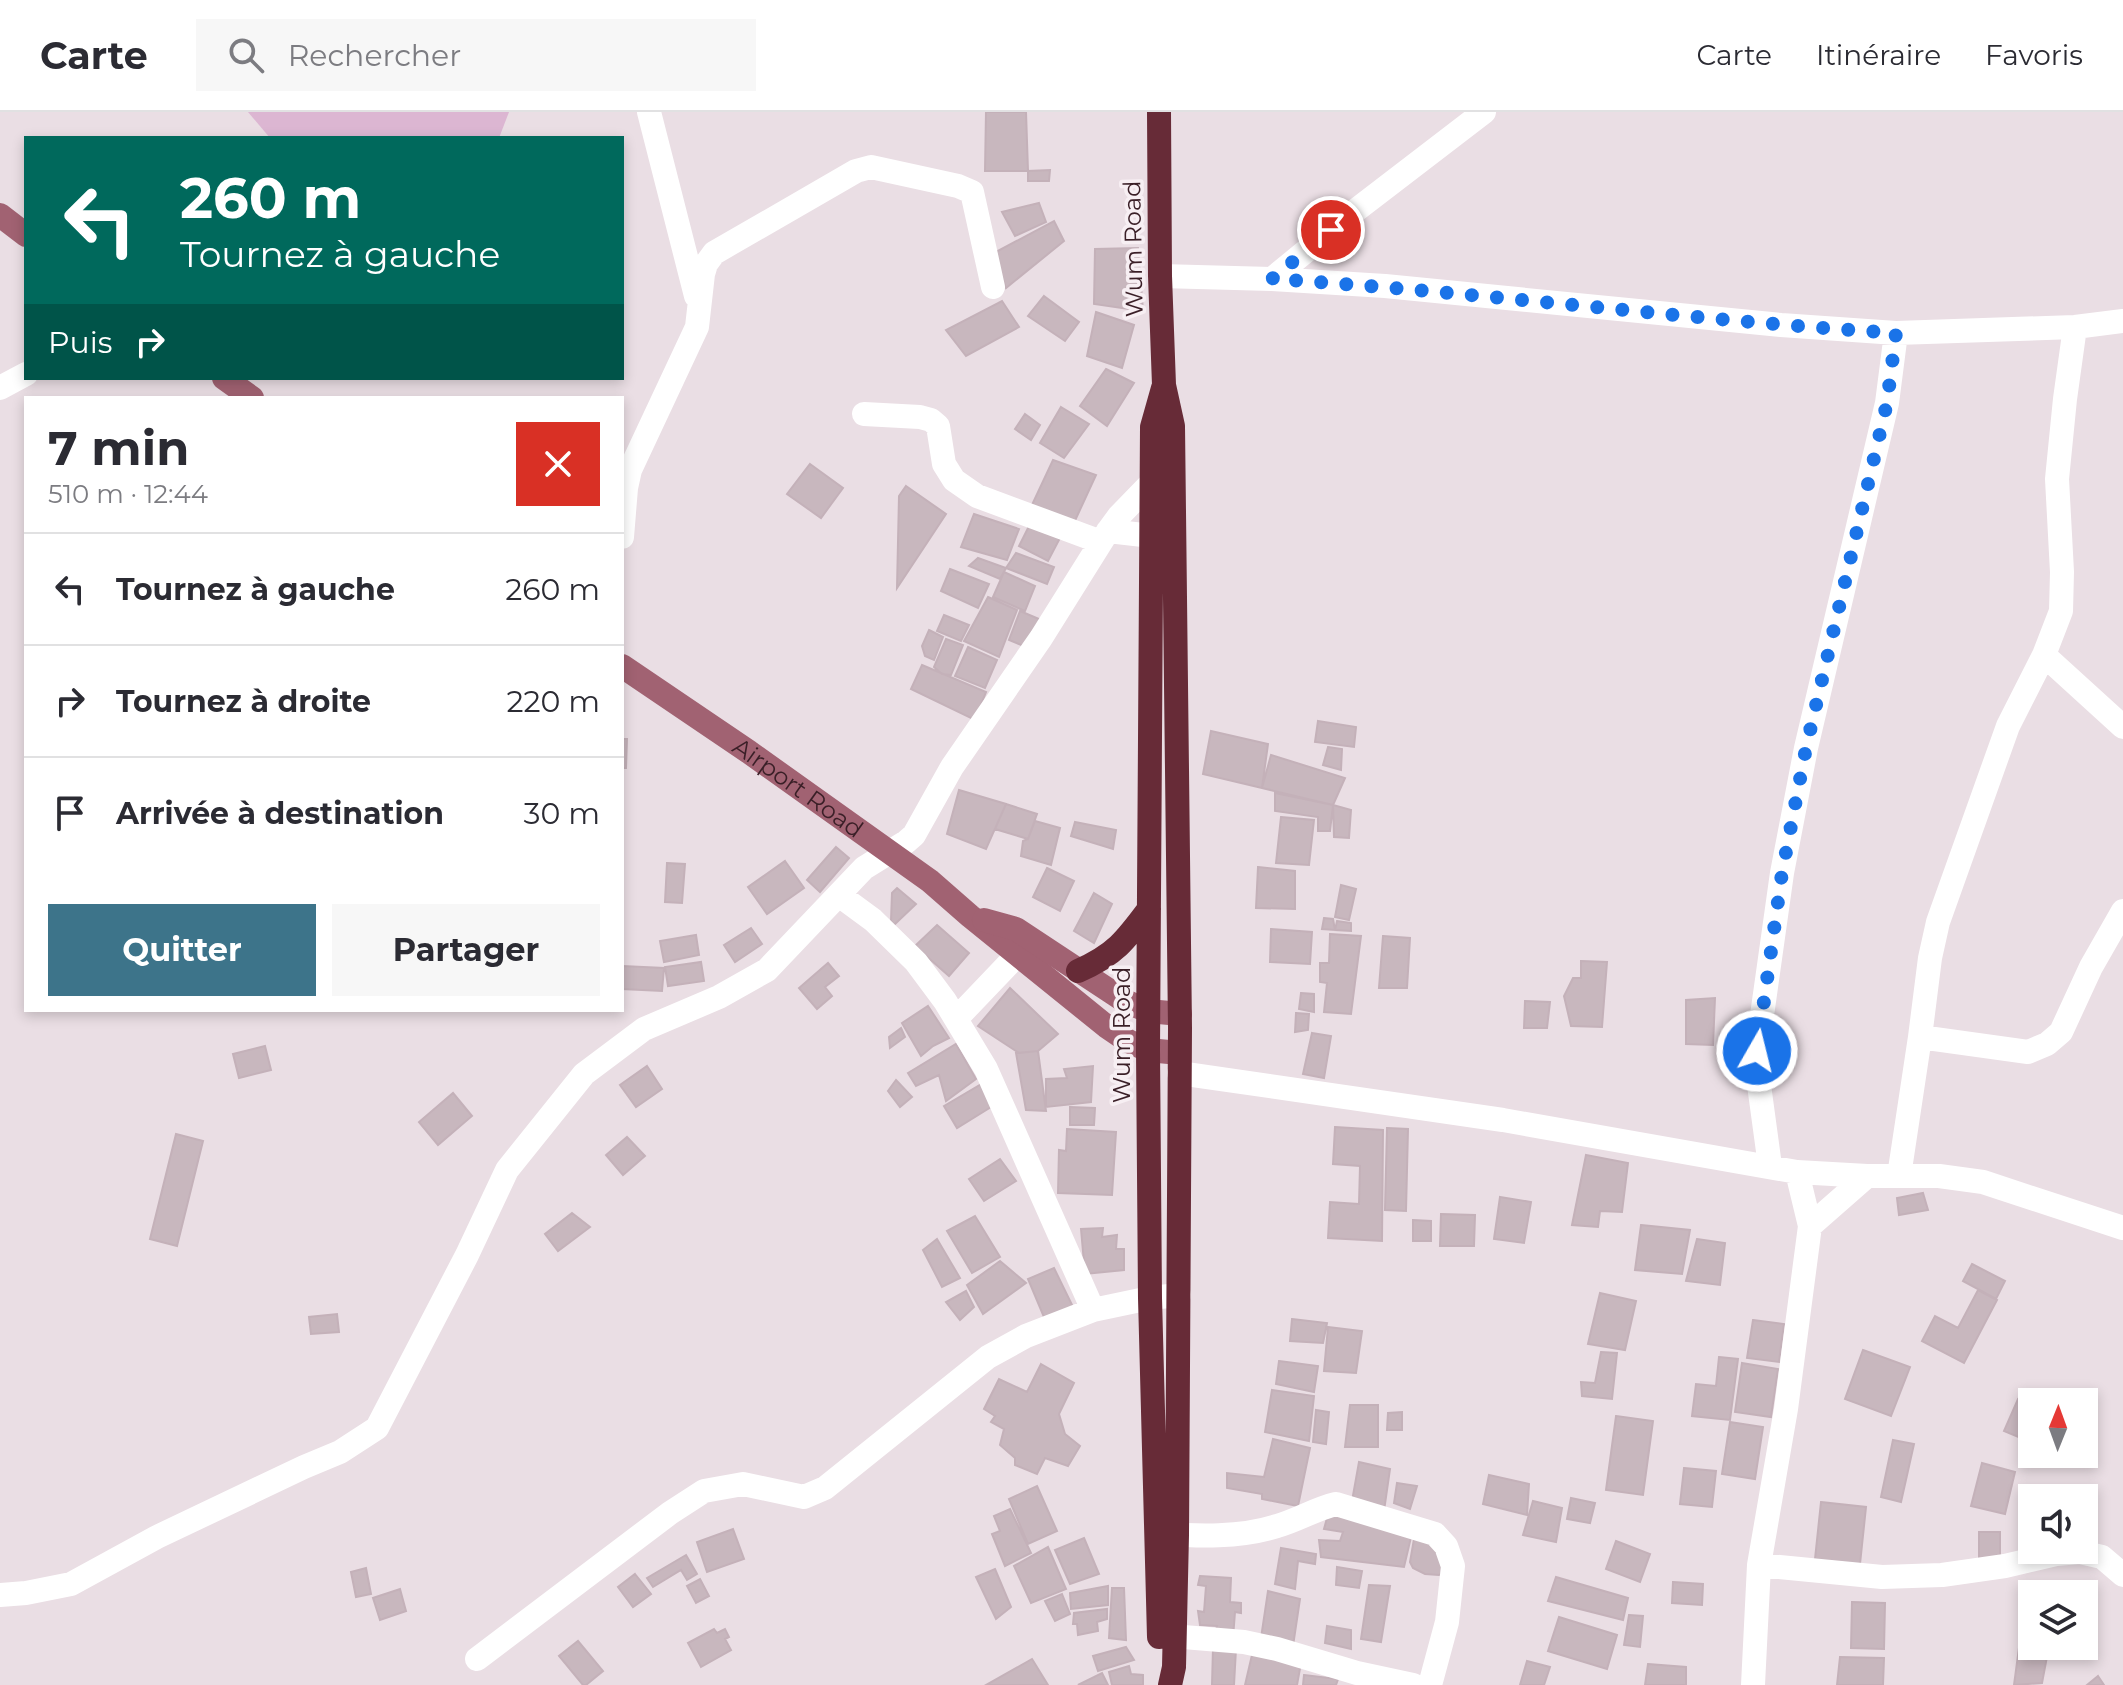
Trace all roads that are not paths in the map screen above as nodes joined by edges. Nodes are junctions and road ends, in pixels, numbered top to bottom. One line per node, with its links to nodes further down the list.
1 (649, 112): 9 (street)
2 (1159, 112): 6 (highway, Wum Road)
3 (1478, 114): 7 (street)
4 (0, 215): 5 (main road)
5 (24, 233)
6 (1160, 276): 7 (street); 15 (highway, Wum Road)
7 (1272, 279): 12 (street)
8 (993, 287): 9 (street)
9 (700, 312): 20 (street)
10 (2123, 321): 11 (street)
11 (2075, 327): 12 (street); 23 (street)
12 (1896, 333): 39 (street)
13 (24, 375): 16 (street)
14 (227, 380): 17 (main road)
15 (1164, 385): 19 (highway, Wum Road); 34 (highway, Wum Road)
16 (0, 388)
17 (249, 396)
18 (864, 414): 21 (street)
19 (1152, 482): 21 (street); 22 (highway, Wum Road)
20 (624, 512)
21 (1105, 536): 22 (street); 26 (street)
22 (1152, 536): 28 (highway, Wum Road)
23 (2044, 655): 25 (street); 36 (street)
24 (624, 667): 26 (main road, Airport Road)
25 (2123, 727)
26 (891, 852): 27 (street); 30 (main road, Airport Road)
27 (839, 895): 35 (street); 51 (street)
28 (1149, 909): 32 (highway); 33 (highway, Wum Road)
29 (2123, 911): 36 (street)
30 (970, 916): 31 (main road, Airport Road); 32 (main road, Airport Road)
31 (1018, 954): 35 (street); 37 (main road, Airport Road)
32 (1078, 971): 33 (main road, Airport Road)
33 (1148, 1011): 34 (main road, Airport Road); 37 (highway, Wum Road)
34 (1180, 1014): 38 (highway, Wum Road)
35 (956, 1019): 47 (street)
36 (1920, 1037): 42 (street)
37 (1148, 1050): 38 (main road, Airport Road); 46 (highway, Wum Road)
38 (1179, 1063): 39 (street); 45 (highway, Wum Road)
39 (1770, 1166): 40 (street)
40 (1797, 1172): 41 (street); 43 (street)
41 (1867, 1176): 42 (street); 43 (street)
42 (1899, 1176): 44 (street)
43 (1810, 1226): 49 (street)
44 (2123, 1228)
45 (1179, 1295): 46 (street); 48 (highway, Wum Road)
46 (1150, 1298): 47 (street); 48 (highway, Wum Road)
47 (1093, 1310): 53 (street)
48 (1167, 1534): 52 (highway, Wum Road); 56 (street)
49 (1759, 1565): 50 (street); 57 (street)
50 (2123, 1575)
51 (0, 1595)
52 (1167, 1635): 54 (highway, Wum Road); 55 (street)
53 (477, 1659)
54 (1167, 1685)
55 (1413, 1685)
56 (1430, 1685)
57 (1753, 1685)

